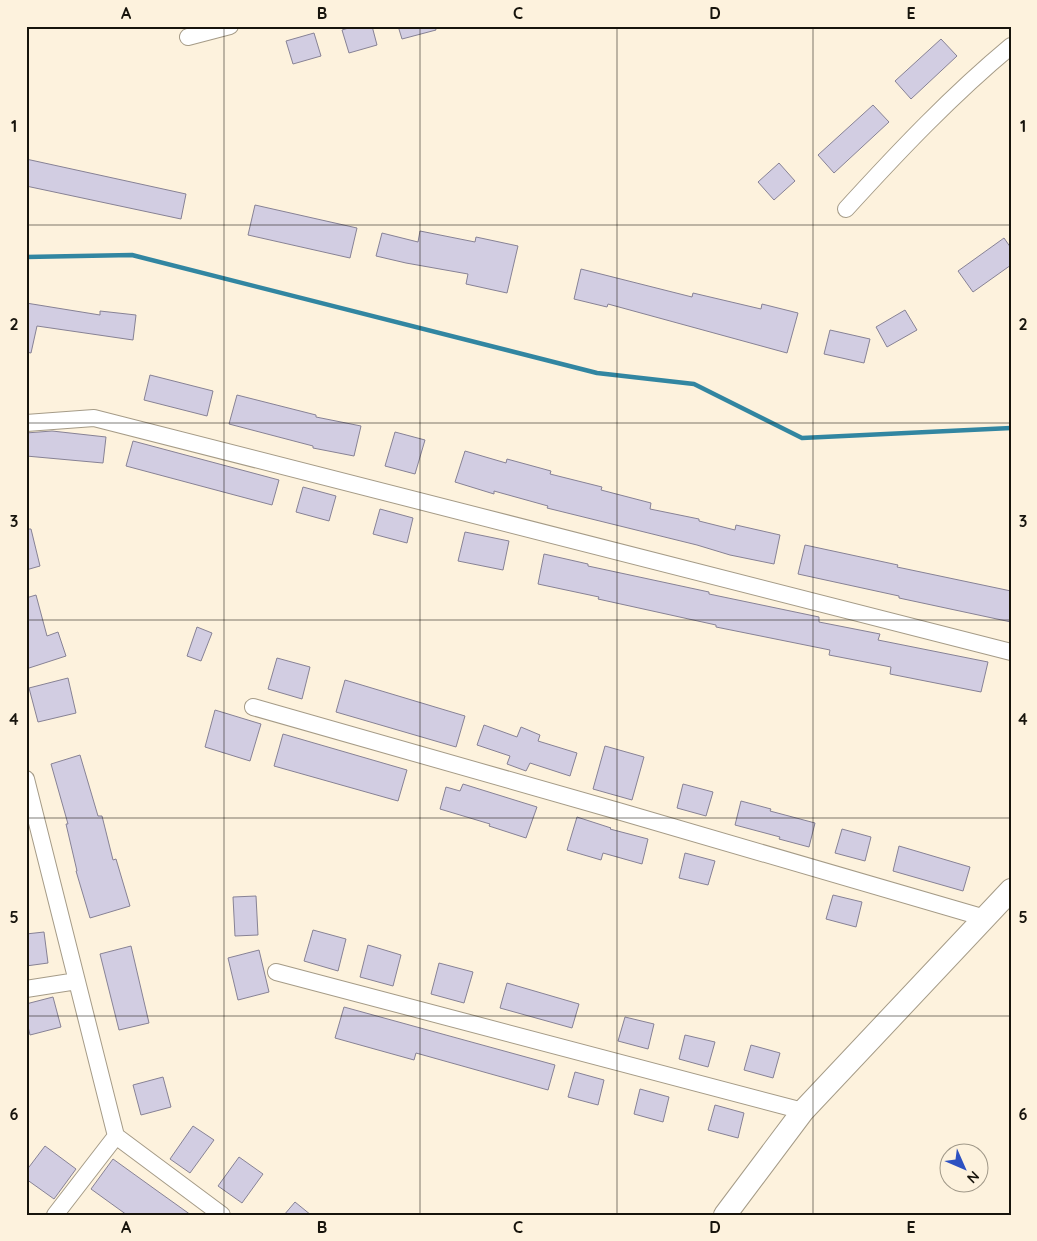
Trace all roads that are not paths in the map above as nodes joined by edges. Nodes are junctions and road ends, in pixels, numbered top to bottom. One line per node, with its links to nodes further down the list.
1 (230, 26): 2 (street)
2 (188, 36)
3 (1011, 46): 4 (street)
4 (846, 209)
5 (26, 422): 6 (street)
6 (1011, 652)
7 (253, 707): 10 (street)
8 (26, 779): 12 (street)
9 (1011, 890): 10 (street)
10 (985, 918): 14 (street)
11 (276, 972): 14 (street)
12 (77, 981): 13 (street); 15 (street)
13 (26, 989)
14 (803, 1111): 18 (street)
15 (116, 1136): 16 (street); 17 (street)
16 (55, 1215)
17 (222, 1215)
18 (724, 1215)

